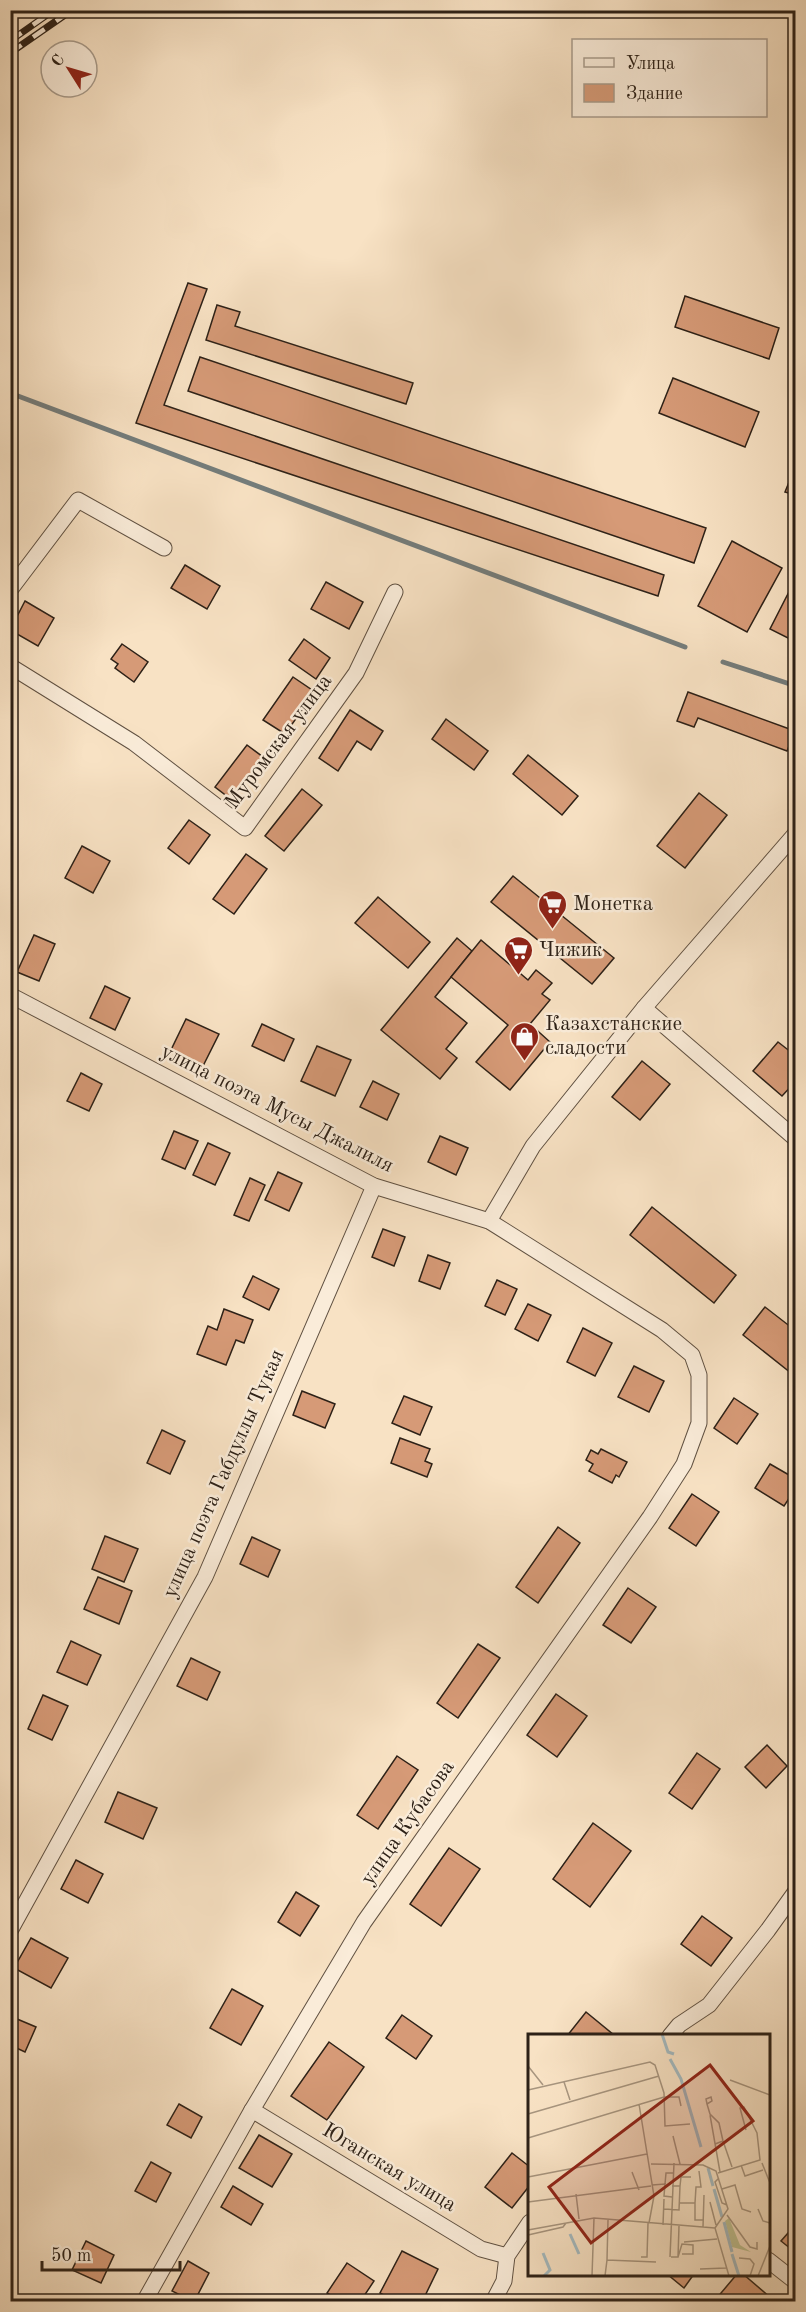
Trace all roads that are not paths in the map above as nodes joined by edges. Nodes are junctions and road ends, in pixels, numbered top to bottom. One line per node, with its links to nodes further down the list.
1 (164, 548): 2 (street)
2 (10, 590)
3 (395, 592): 4 (street, Муромская улица)
4 (10, 666)
5 (795, 833): 7 (street)
6 (10, 995): 9 (street, улица поэта Мусы Джалиля)
7 (644, 1008): 8 (street); 10 (street)
8 (795, 1139)
9 (374, 1185): 10 (street, улица поэта Мусы Джалиля); 13 (street, улица поэта Габдуллы Тукая)
10 (489, 1221): 11 (street, улица поэта Мусы Джалиля)
11 (699, 1375): 15 (street, улица Кубасова)
12 (795, 1891): 14 (street)
13 (10, 1931)
14 (672, 2034)
15 (252, 2110): 17 (street, Юганская улица); 20 (street, улица Кубасова)
16 (528, 2225): 17 (street)
17 (507, 2256): 21 (street)
18 (770, 2262): 19 (street)
19 (795, 2282)
20 (144, 2301)
21 (493, 2301)

